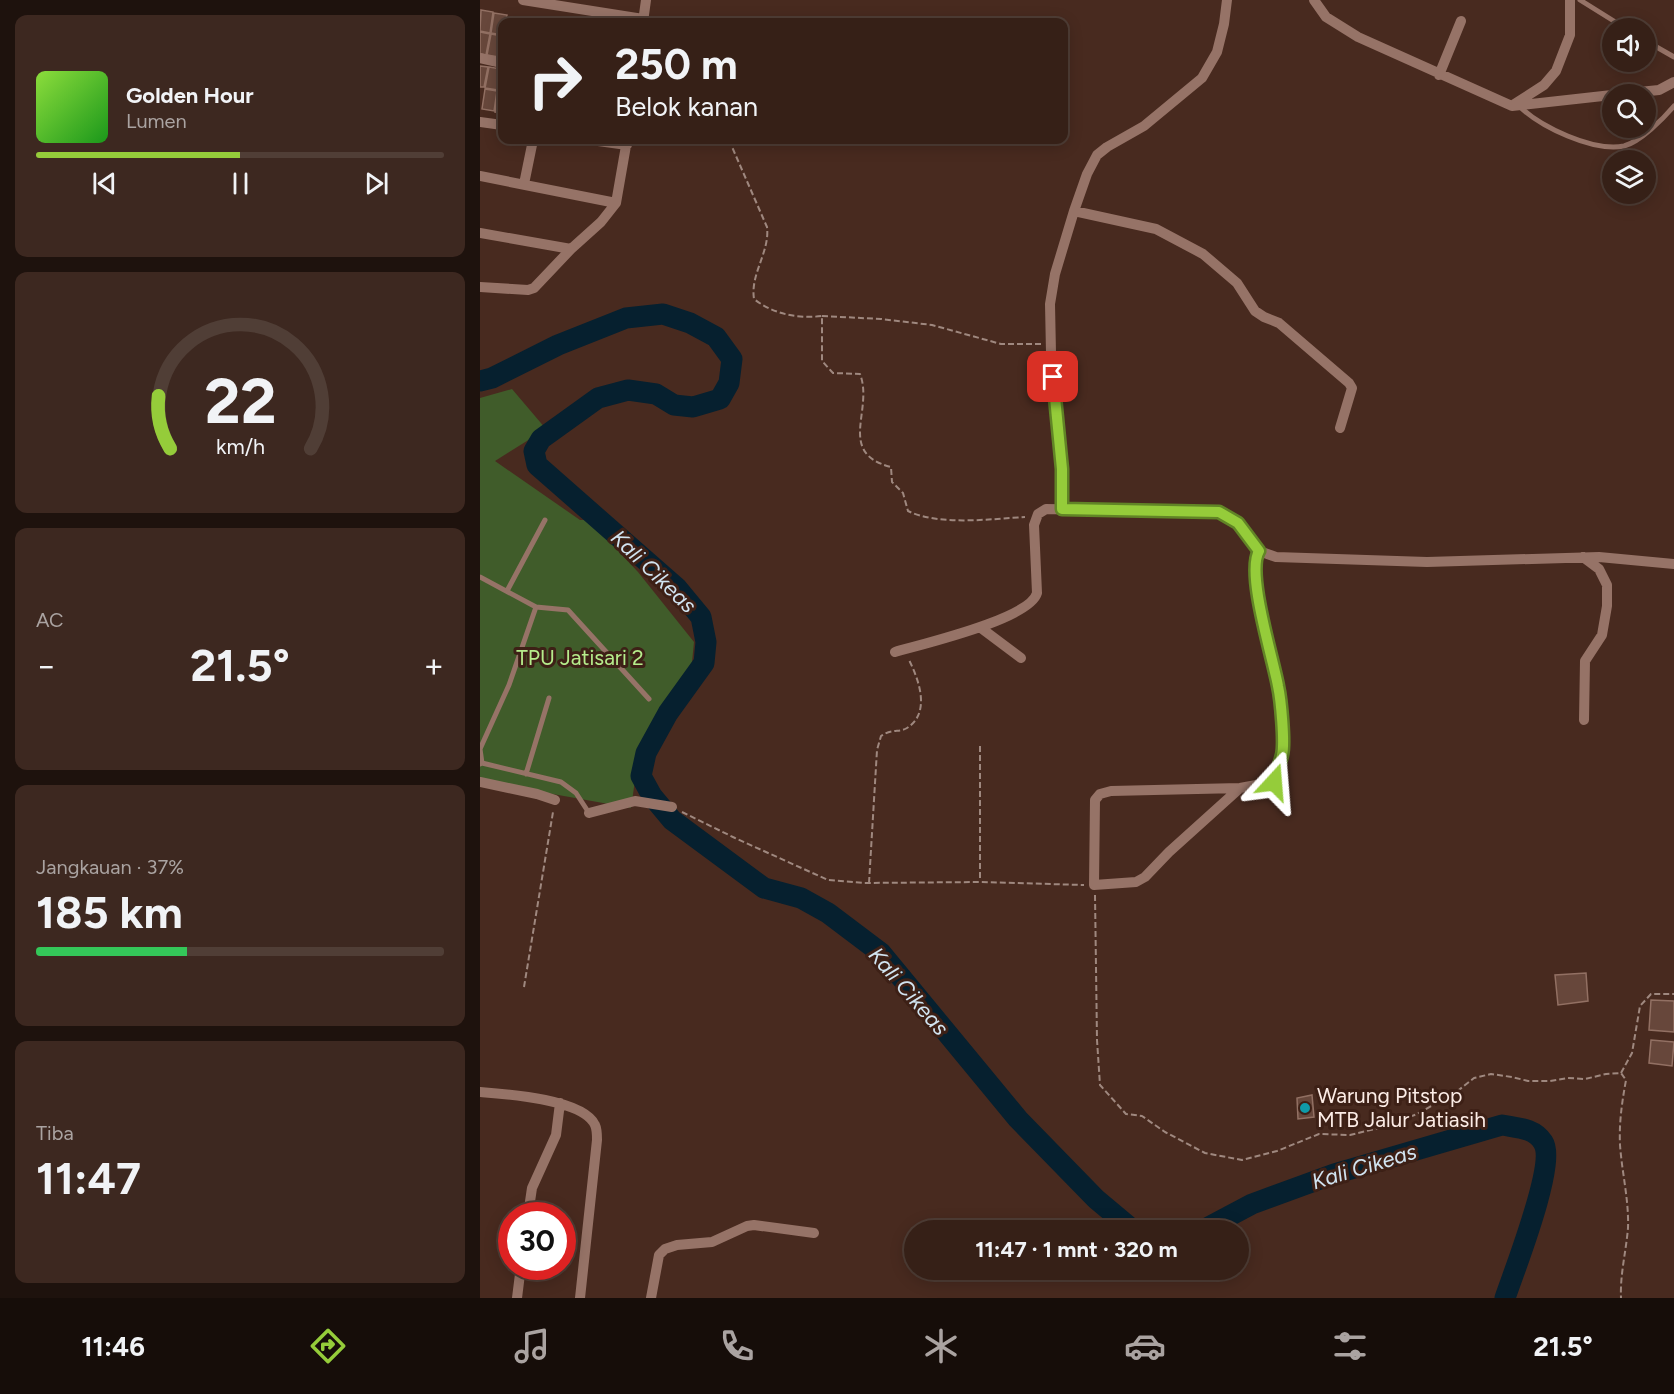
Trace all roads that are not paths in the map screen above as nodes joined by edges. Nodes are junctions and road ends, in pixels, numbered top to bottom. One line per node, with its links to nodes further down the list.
1 (524, 0): 7 (street)
2 (646, 0): 8 (street)
3 (1227, 0): 30 (street)
4 (1314, 0): 15 (street)
5 (1570, 0): 21 (street)
6 (1580, 0): 9 (lane)
7 (638, 18)
8 (644, 18)
9 (1608, 18)
10 (1461, 21): 15 (street)
11 (1656, 47): 12 (lane)
12 (1674, 57)
13 (480, 58): 14 (street)
14 (498, 62)
15 (1439, 75): 21 (street)
16 (1674, 82): 18 (street)
17 (1656, 90): 18 (street)
18 (1659, 90): 19 (street)
19 (1674, 91)
20 (1602, 96): 21 (street)
21 (1515, 106): 22 (lane)
22 (1674, 106)
23 (480, 122): 24 (street)
24 (498, 124)
25 (532, 144): 28 (street)
26 (627, 144): 29 (street)
27 (480, 176): 28 (street)
28 (524, 184): 29 (street)
29 (616, 203): 32 (street)
30 (1074, 211): 34 (street); 35 (street)
31 (480, 233): 32 (street)
32 (571, 249): 33 (street)
33 (480, 287)
34 (1340, 428)
35 (1062, 509): 37 (street); 43 (street)
36 (545, 520): 41 (lane)
37 (1259, 551): 38 (street); 52 (street)
38 (1583, 557): 39 (street); 48 (street)
39 (1674, 564)
40 (480, 577): 41 (lane)
41 (507, 591): 42 (lane)
42 (536, 607): 47 (lane); 49 (lane)
43 (981, 628): 44 (street); 45 (street)
44 (899, 651)
45 (1021, 658)
46 (549, 698): 50 (lane)
47 (649, 699)
48 (1584, 720)
49 (481, 763): 50 (lane)
50 (526, 774): 55 (lane)
51 (480, 782): 53 (street)
52 (1240, 788): 52 (street)
53 (555, 800)
54 (672, 807): 55 (street)
55 (589, 813)
56 (480, 1092): 57 (street)
57 (560, 1103): 58 (street); 62 (street)
58 (530, 1202)
59 (814, 1233): 63 (street)
60 (519, 1280): 61 (street)
61 (517, 1298)
62 (580, 1298)
63 (651, 1298)

